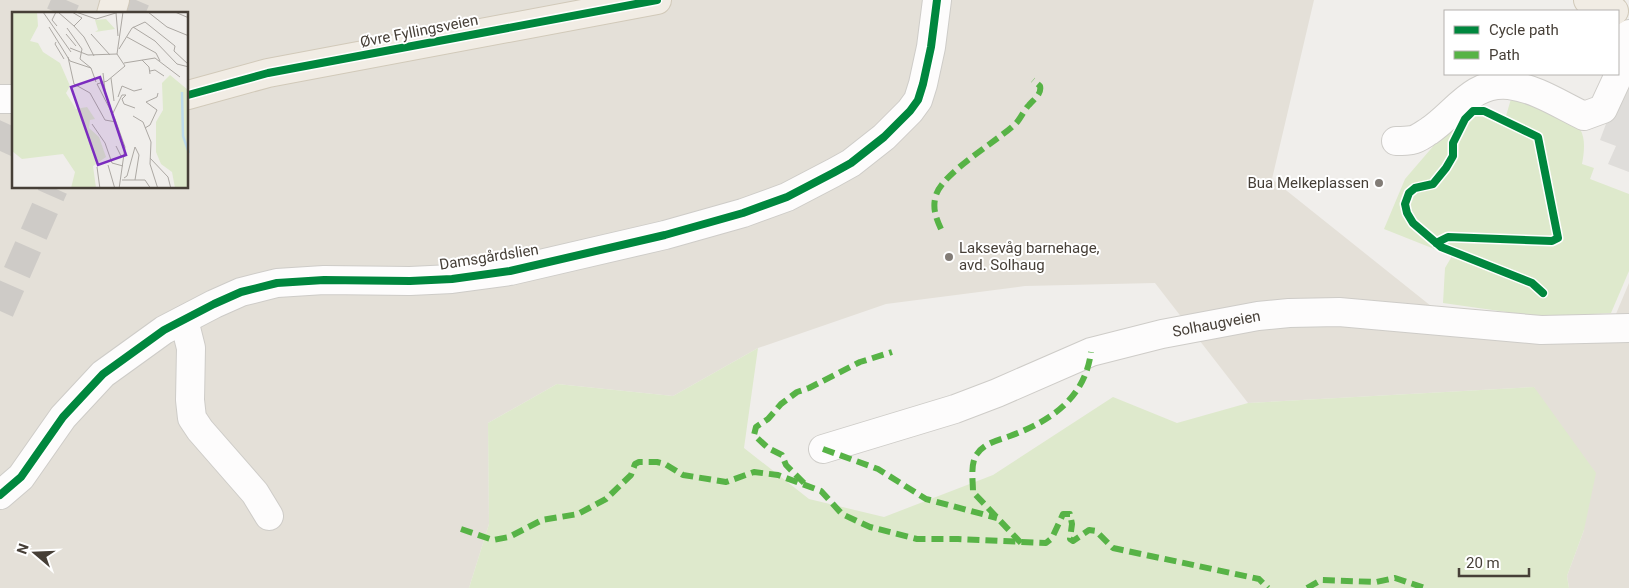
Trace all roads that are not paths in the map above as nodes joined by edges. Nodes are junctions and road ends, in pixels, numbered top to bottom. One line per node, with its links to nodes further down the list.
1 (657, 0): 8 (main road, Øvre Fyllingsveien)
2 (937, 0): 10 (street, Damsgårdslien)
3 (1588, 0): 4 (main road)
4 (1611, 10)
5 (1629, 34): 6 (street)
6 (1619, 70)
7 (1618, 75): 9 (street)
8 (189, 95)
9 (1396, 141)
10 (184, 320): 13 (street, Damsgårdslien); 14 (street)
11 (1629, 328): 12 (street, Solhaugveien)
12 (823, 449)
13 (0, 494)
14 (269, 516)

